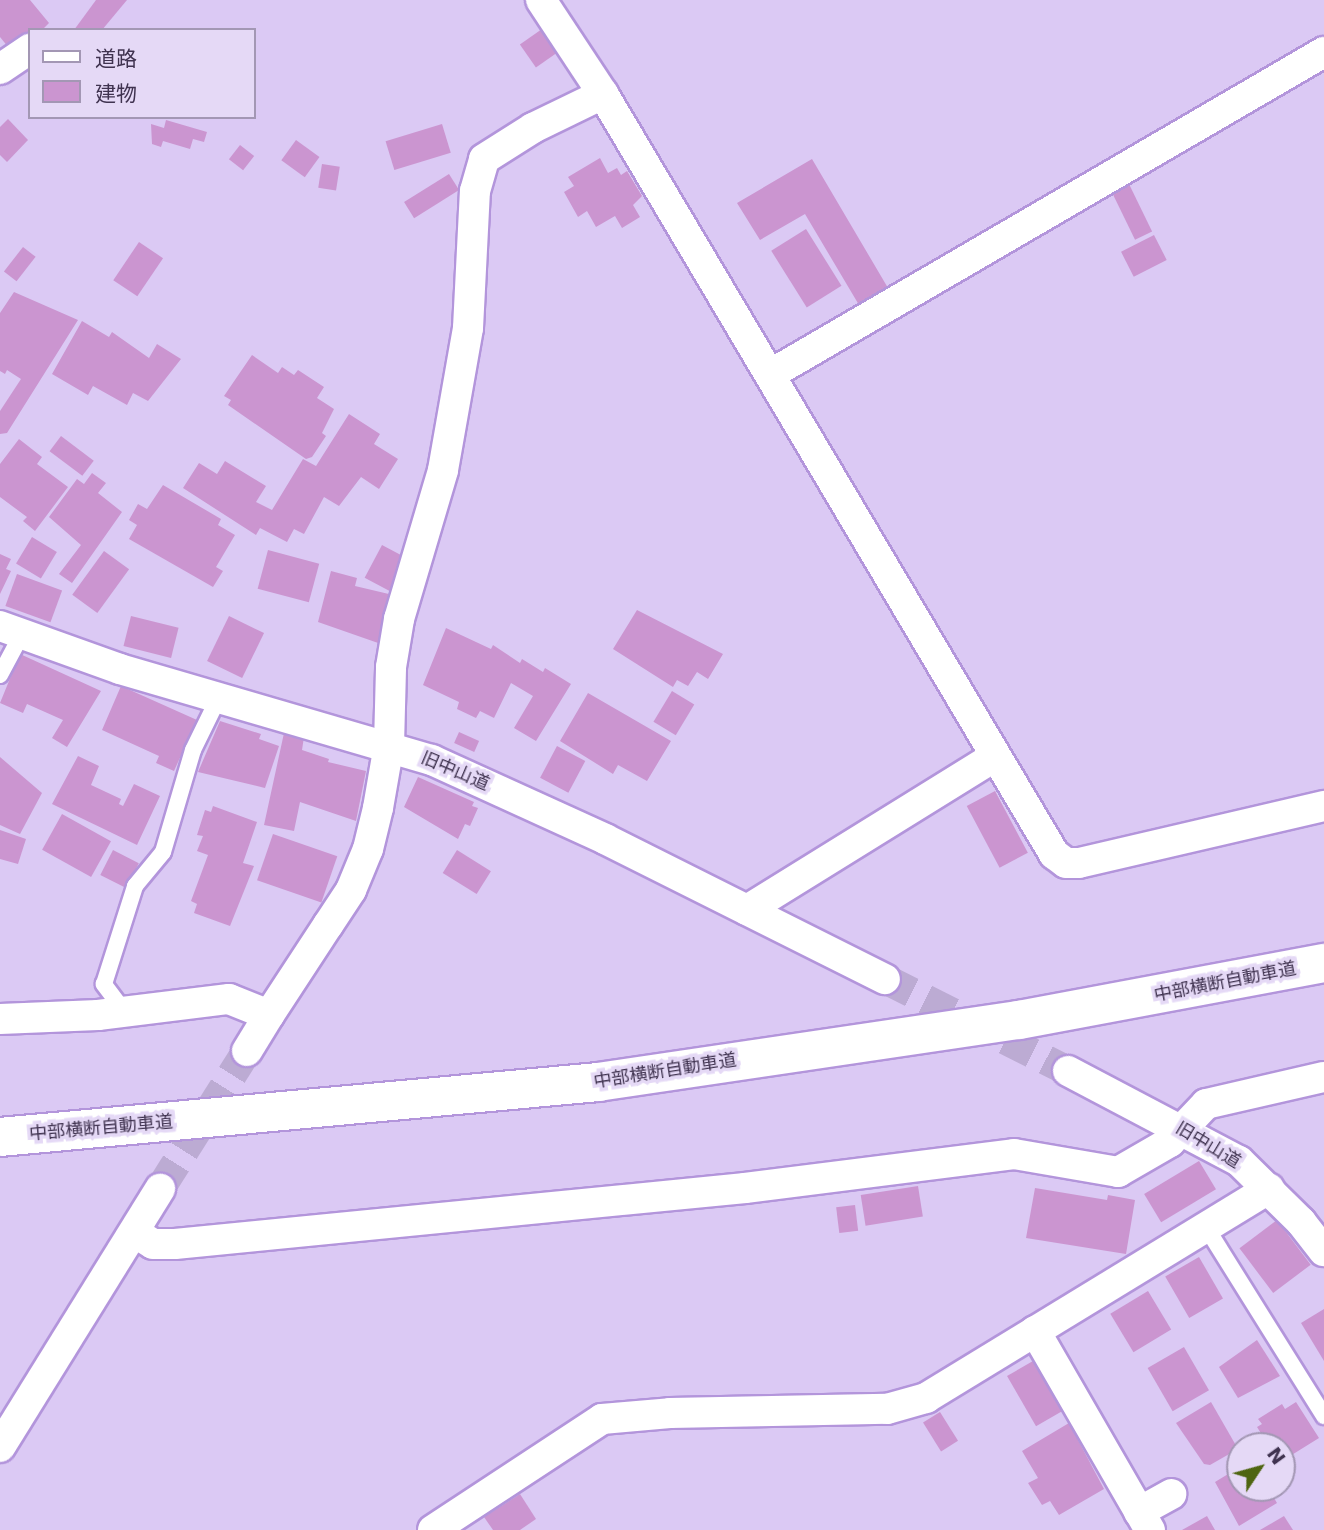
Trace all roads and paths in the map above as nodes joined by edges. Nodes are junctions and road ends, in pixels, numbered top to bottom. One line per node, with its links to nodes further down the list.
1 (541, 0): 5 (street)
2 (28, 51): 4 (street)
3 (1324, 52): 6 (street)
4 (0, 69)
5 (603, 94): 6 (street); 10 (street)
6 (771, 374): 11 (street)
7 (11, 630): 8 (lane); 9 (street, 旧中山道)
8 (0, 675)
9 (218, 699): 10 (street, 旧中山道); 16 (lane)
10 (389, 745): 13 (street, 旧中山道); 17 (street)
11 (994, 757): 12 (street); 13 (street)
12 (1324, 806)
13 (747, 910): 15 (street, 旧中山道)
14 (1324, 963): 23 (highway, 中部横断自動車道)
15 (885, 979)
16 (124, 1011): 17 (street); 18 (street)
17 (270, 1015): 19 (street)
18 (0, 1018)
19 (247, 1051)
20 (1068, 1071): 22 (street, 旧中山道)
21 (1324, 1077): 22 (street)
22 (1182, 1129): 25 (street, 旧中山道); 27 (street)
23 (0, 1137)
24 (160, 1189): 27 (street)
25 (1269, 1189): 26 (street); 28 (street, 旧中山道)
26 (1206, 1227): 29 (street); 30 (lane)
27 (134, 1232): 31 (street)
28 (1324, 1251)
29 (1035, 1331): 33 (street); 34 (street)
30 (1324, 1416)
31 (0, 1447)
32 (1171, 1494): 33 (street)
33 (1145, 1521)
34 (433, 1530)

